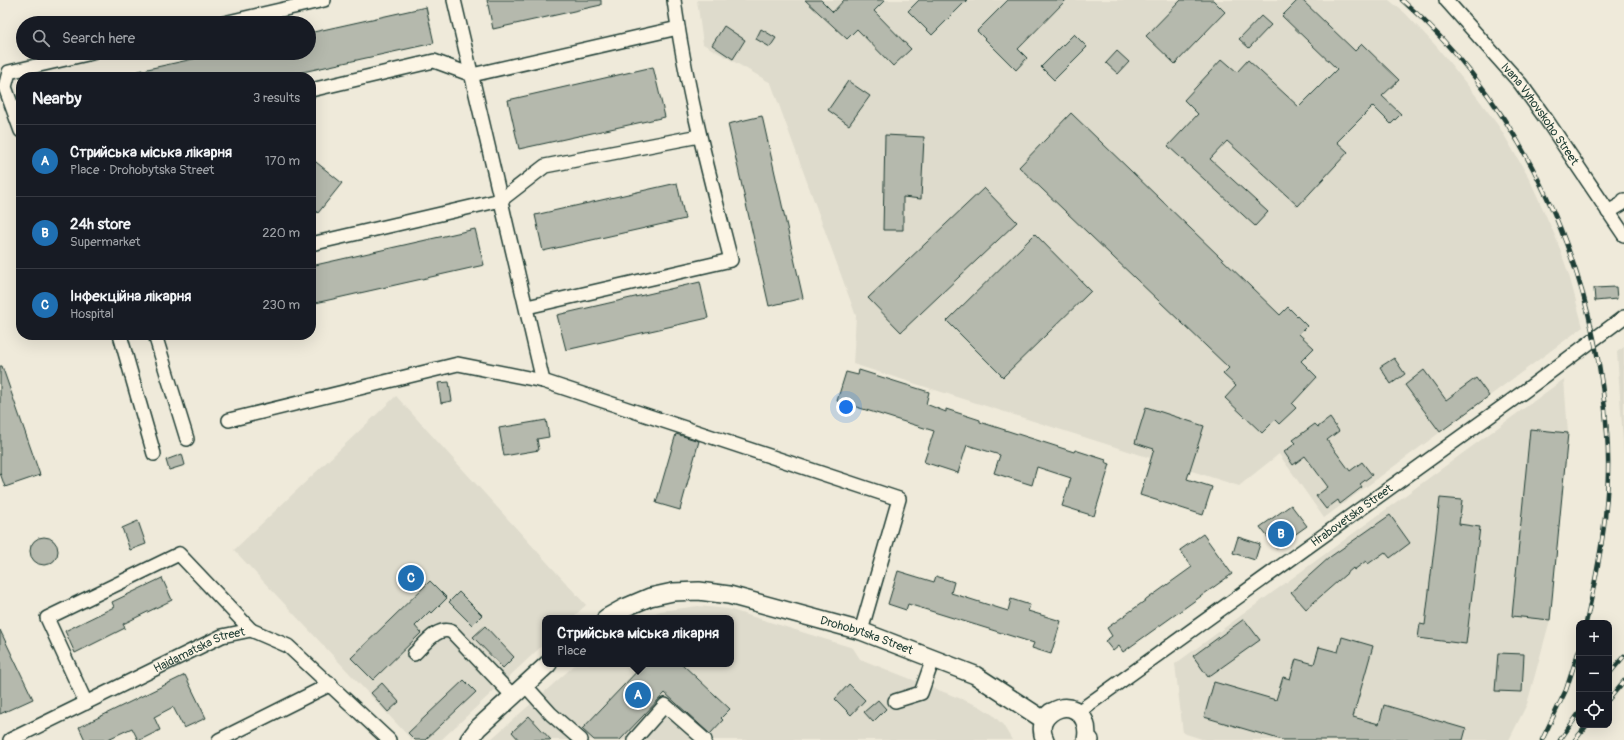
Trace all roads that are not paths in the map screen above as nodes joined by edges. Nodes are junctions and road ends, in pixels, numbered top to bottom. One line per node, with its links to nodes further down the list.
1 (324, 0): 5 (street)
2 (454, 0): 8 (street)
3 (674, 0): 6 (street)
4 (1446, 0): 14 (street, Ivana Vyhovskoho Street)
5 (254, 16)
6 (678, 28): 8 (street); 11 (street)
7 (61, 60): 10 (street)
8 (472, 75): 9 (street); 12 (street)
9 (316, 89)
10 (16, 117)
11 (699, 136): 12 (street); 17 (street)
12 (501, 200): 16 (street); 17 (street)
13 (1624, 200): 14 (street)
14 (1608, 212): 15 (street, Ivana Vyhovskoho Street)
15 (1624, 236)
16 (316, 243)
17 (527, 307): 21 (street)
18 (1624, 317): 35 (street, Hrabovetska Street)
19 (121, 340): 24 (street)
20 (156, 340): 23 (street)
21 (543, 381): 22 (street); 27 (street)
22 (229, 420)
23 (187, 439)
24 (154, 454)
25 (611, 615): 27 (main road, Drohobytska Street)
26 (251, 630): 31 (street, Haidamatska Street); 34 (street, Haidamatska Street); 34 (street)
27 (862, 630): 29 (main road, Drohobytska Street)
28 (414, 654): 32 (street)
29 (933, 659): 33 (street); 36 (main road, Drohobytska Street)
30 (545, 667): 32 (main road)
31 (330, 684): 38 (street); 39 (street, Haidamatska Street)
32 (518, 690): 40 (main road); 41 (street)
33 (895, 701)
34 (86, 703): 37 (street, Haidamatska Street)
35 (1078, 712): 36 (main road); 45 (main road)
36 (1044, 720): 44 (main road)
37 (10, 740)
38 (220, 740)
39 (389, 740)
40 (469, 740)
41 (581, 740)
42 (634, 740): 43 (street)
43 (705, 740)
44 (1045, 740)
45 (1086, 740): 46 (main road)
46 (1090, 740)

